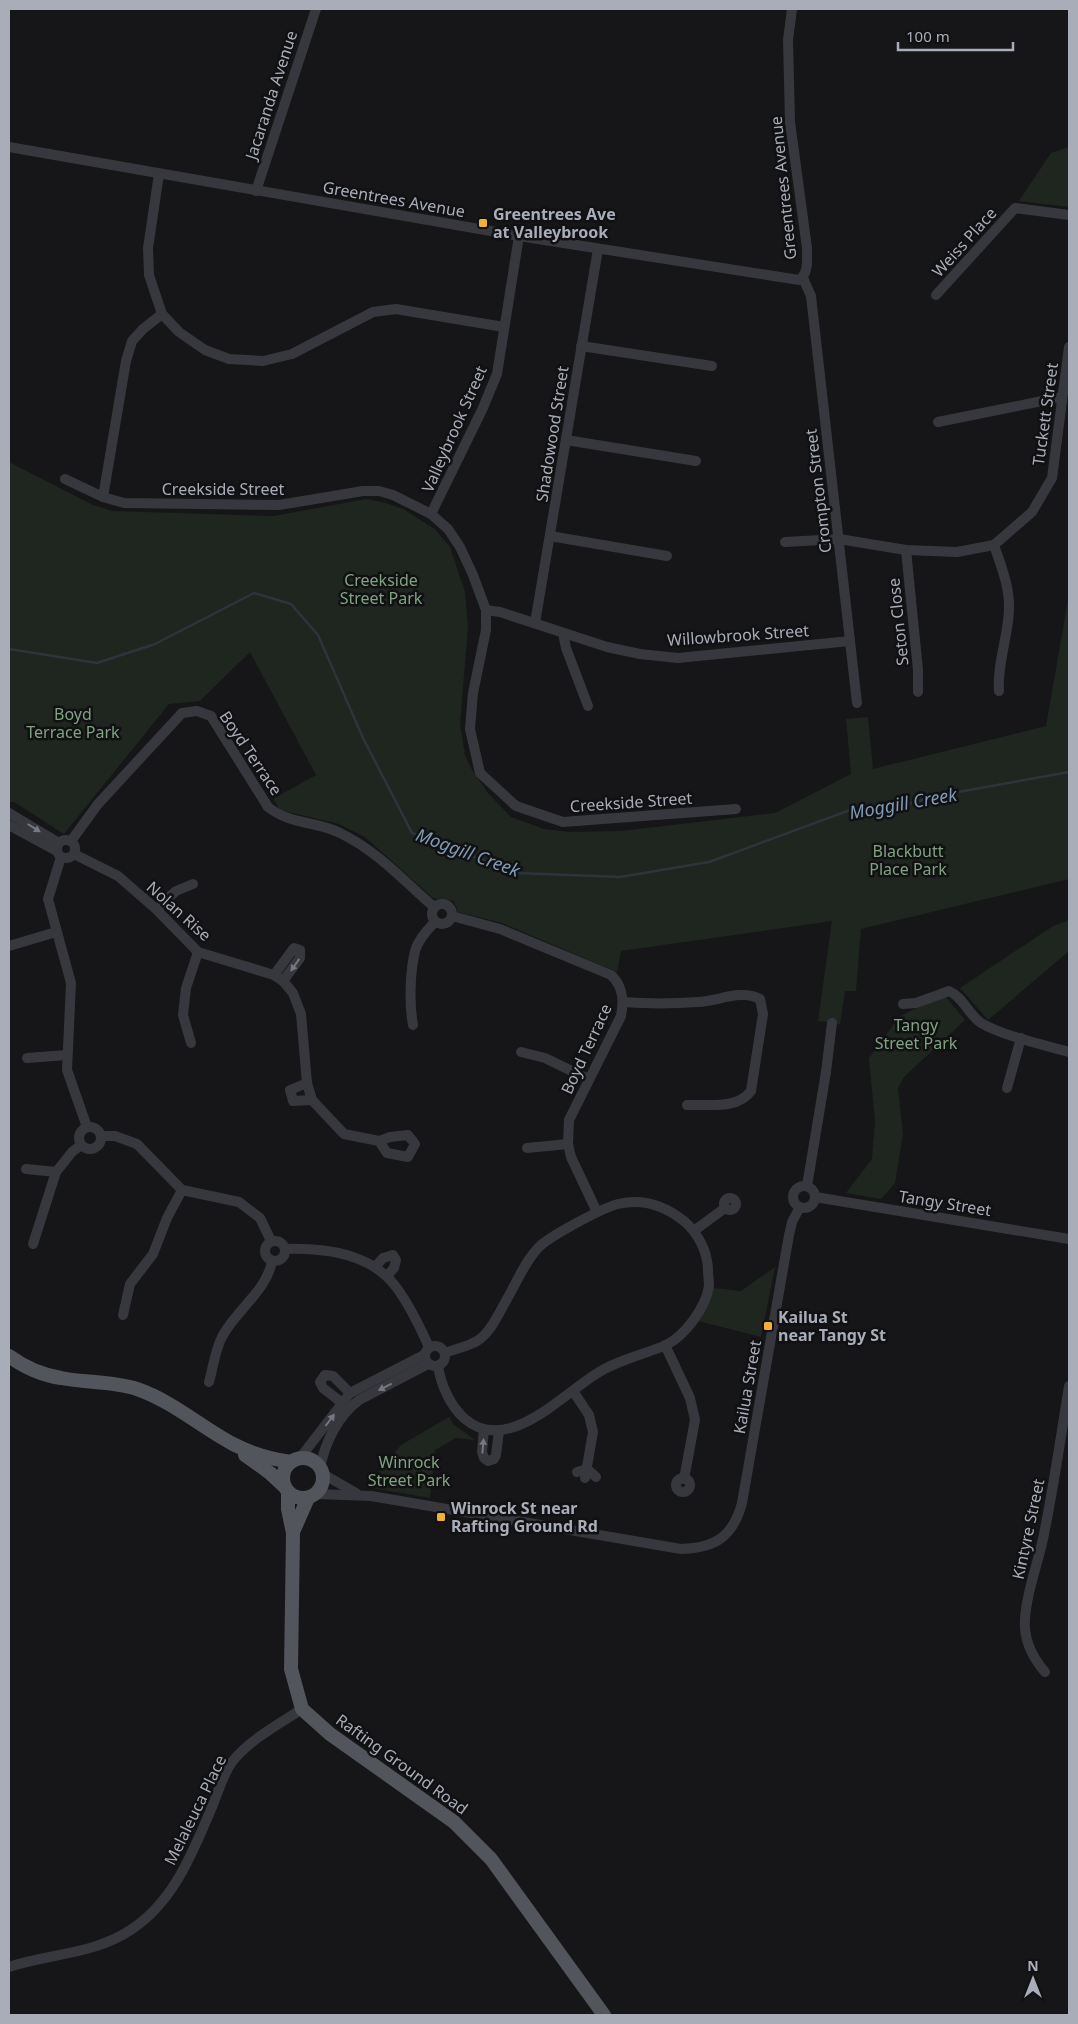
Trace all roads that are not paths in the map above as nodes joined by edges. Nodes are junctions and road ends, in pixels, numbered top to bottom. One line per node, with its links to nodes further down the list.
1 (316, 9): 5 (street, Jacaranda Avenue)
2 (792, 9): 9 (street, Greentrees Avenue)
3 (9, 147): 4 (street, Greentrees Avenue)
4 (159, 174): 5 (street, Greentrees Avenue); 11 (street)
5 (256, 191): 7 (street, Greentrees Avenue)
6 (1069, 215): 10 (street, Weiss Place)
7 (519, 236): 8 (street, Greentrees Avenue); 12 (street, Valleybrook Street)
8 (598, 249): 9 (street, Greentrees Avenue); 13 (street, Shadowood Street)
9 (803, 278): 24 (street, Crompton Street)
10 (936, 295)
11 (162, 314): 12 (street); 21 (street)
12 (504, 327): 22 (street, Valleybrook Street)
13 (581, 346): 15 (street); 18 (street, Shadowood Street)
14 (1069, 347): 16 (street, Tuckett Street)
15 (712, 366)
16 (1062, 397): 17 (street); 26 (street, Tuckett Street)
17 (938, 422)
18 (566, 440): 19 (street); 23 (street, Shadowood Street)
19 (696, 461)
20 (65, 479): 21 (street, Creekside Street)
21 (103, 497): 22 (street, Creekside Street)
22 (432, 514): 29 (street, Creekside Street)
23 (550, 536): 28 (street); 30 (street, Shadowood Street)
24 (839, 539): 25 (street); 27 (street); 32 (street, Crompton Street)
25 (785, 542)
26 (994, 546): 27 (street); 33 (street)
27 (906, 550): 34 (street, Seton Close)
28 (667, 556)
29 (486, 610): 30 (street, Willowbrook Street); 37 (street, Creekside Street)
30 (535, 623): 31 (street, Willowbrook Street)
31 (563, 633): 32 (street, Willowbrook Street); 36 (street)
32 (850, 641): 35 (street, Crompton Street)
33 (999, 691)
34 (918, 692)
35 (857, 703)
36 (588, 706)
37 (736, 809)
38 (9, 814): 41 (street, one-way to 41)
39 (9, 825): 41 (street)
40 (71, 842): 41 (street); 42 (street); 44 (street, Boyd Terrace)
41 (59, 851): 42 (street); 48 (street)
42 (74, 854): 45 (street, Nolan Rise)
43 (193, 884): 45 (street)
44 (434, 907): 46 (street, Boyd Terrace); 47 (street)
45 (156, 909): 50 (street, Nolan Rise)
46 (452, 916): 47 (street); 53 (street, Boyd Terrace)
47 (435, 922): 56 (street)
48 (56, 932): 49 (street); 61 (street)
49 (9, 946)
50 (198, 952): 51 (street, Nolan Rise); 58 (street)
51 (274, 975): 52 (street, Nolan Rise); 52 (street, one-way to 52)
52 (283, 981): 64 (street, Nolan Rise)
53 (623, 1002): 63 (street, Boyd Terrace); 67 (street)
54 (903, 1004): 57 (street)
55 (832, 1023): 76 (street, Kailua Street)
56 (413, 1025)
57 (1021, 1038): 60 (street); 65 (street)
58 (190, 1043)
59 (521, 1052): 63 (street)
60 (1069, 1052)
61 (66, 1055): 62 (street); 68 (street)
62 (27, 1058)
63 (588, 1080): 71 (street, Boyd Terrace)
64 (306, 1083): 66 (street, Nolan Rise); 66 (street)
65 (1007, 1088)
66 (312, 1100): 70 (street, Nolan Rise)
67 (687, 1104)
68 (87, 1127): 69 (street); 72 (street)
69 (101, 1136): 72 (street); 77 (street)
70 (379, 1141)
71 (568, 1144): 73 (street); 81 (street, Boyd Terrace)
72 (81, 1145): 75 (street)
73 (526, 1148)
74 (26, 1169): 75 (street)
75 (56, 1172): 85 (street)
76 (806, 1186): 78 (street); 79 (street, Kailua Street)
77 (182, 1190): 84 (street); 90 (street)
78 (815, 1197): 79 (street); 83 (street, Tangy Street)
79 (800, 1207): 108 (street, Kailua Street)
80 (725, 1208): 82 (street)
81 (597, 1212): 82 (street); 92 (street)
82 (695, 1230): 91 (street)
83 (1069, 1239)
84 (271, 1241): 86 (street); 87 (street)
85 (33, 1244)
86 (285, 1249): 87 (street); 88 (street)
87 (272, 1261): 95 (street)
88 (375, 1267): 89 (street); 89 (street)
89 (387, 1276): 94 (street)
90 (123, 1315)
91 (665, 1346): 97 (street); 106 (street)
92 (445, 1353): 94 (street); 94 (street)
93 (9, 1356): 102 (main road)
94 (430, 1358): 98 (street); 99 (street, one-way to 99); 100 (street)
95 (209, 1382)
96 (1069, 1386): 111 (street, Kintyre Street)
97 (572, 1390): 101 (street); 105 (street)
98 (350, 1394): 99 (street); 99 (street)
99 (345, 1406): 103 (street, one-way to 99); 104 (street)
100 (484, 1429): 101 (street); 101 (street, one-way to 100)
101 (499, 1431)
102 (233, 1444): 103 (main road); 107 (main road)
103 (296, 1460): 104 (main road); 107 (main road)
104 (322, 1471): 108 (street); 109 (main road)
105 (586, 1474)
106 (684, 1479)
107 (286, 1489): 109 (main road); 110 (main road)
108 (362, 1495): 109 (street)
109 (312, 1496): 110 (main road)
110 (293, 1532): 112 (main road)
111 (1045, 1672)
112 (302, 1709): 113 (street, Melaleuca Place); 114 (main road, Rafting Ground Road)
113 (9, 1966)
114 (604, 2015)

